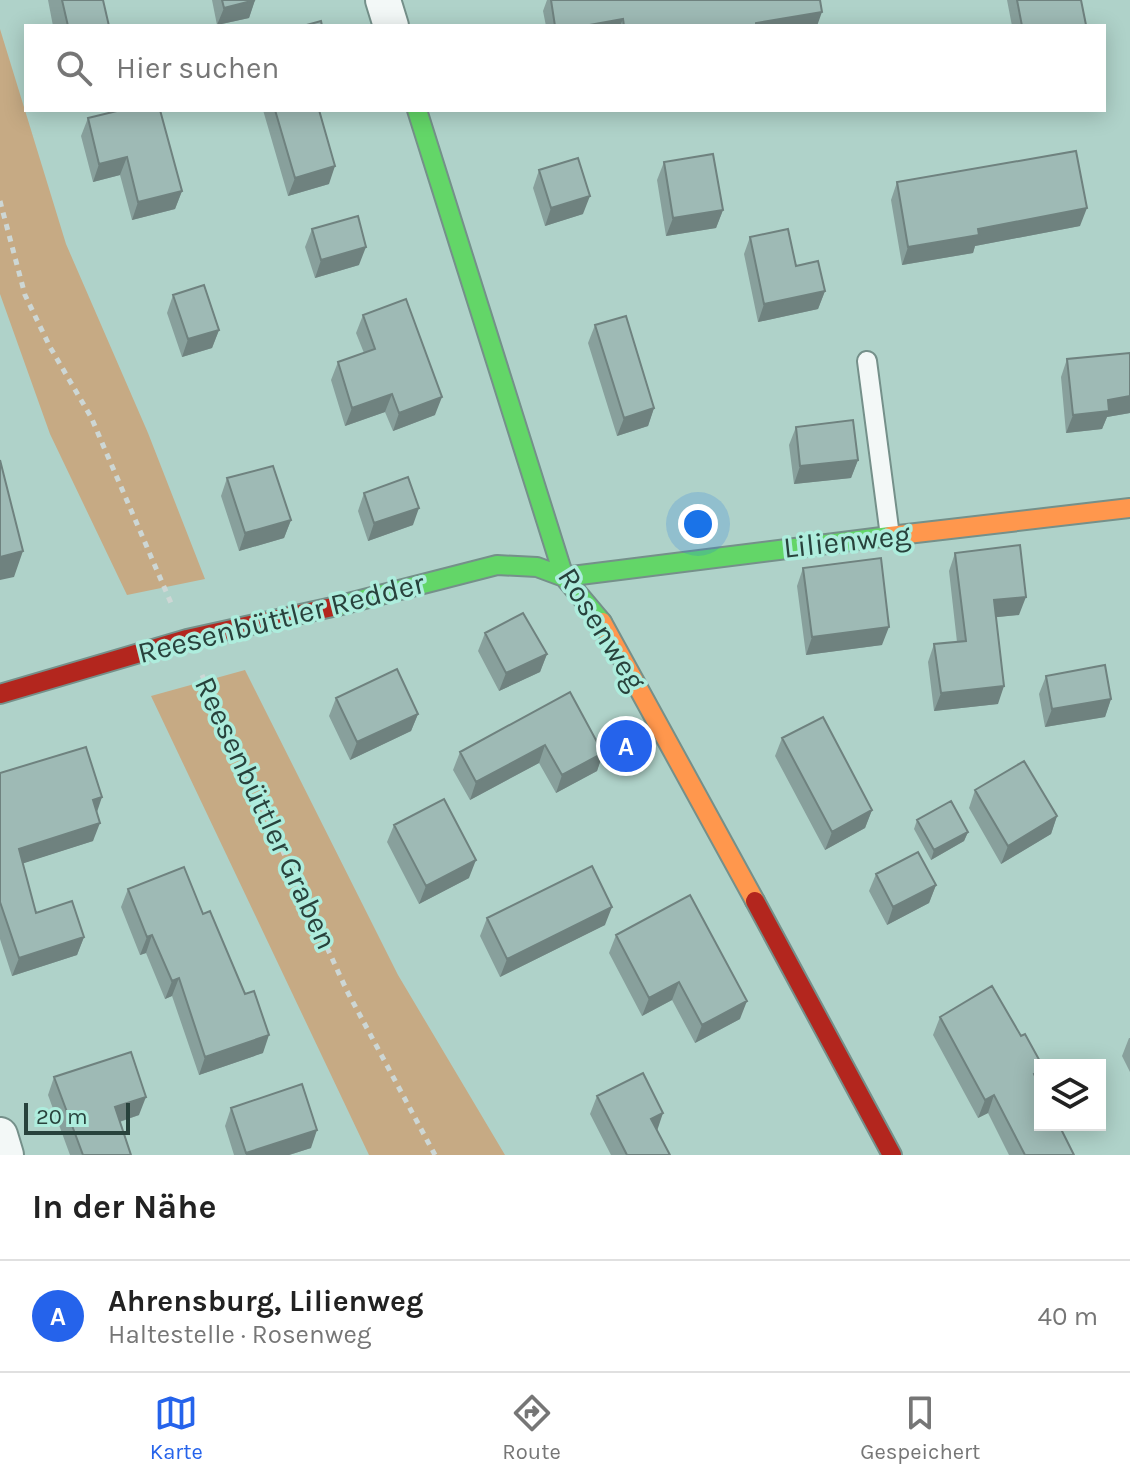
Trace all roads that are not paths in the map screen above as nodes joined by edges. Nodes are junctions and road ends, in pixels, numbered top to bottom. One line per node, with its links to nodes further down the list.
1 (383, 0): 2 (street)
2 (390, 24)
3 (418, 112): 7 (street, Rosenweg)
4 (867, 361): 6 (lane)
5 (1130, 508): 6 (street, Lilienweg)
6 (890, 536): 7 (street, Lilienweg)
7 (564, 577): 8 (street, Reesenbüttler Redder); 11 (street, Rosenweg)
8 (0, 694)
9 (0, 1135): 10 (street)
10 (6, 1155)
11 (892, 1155)

